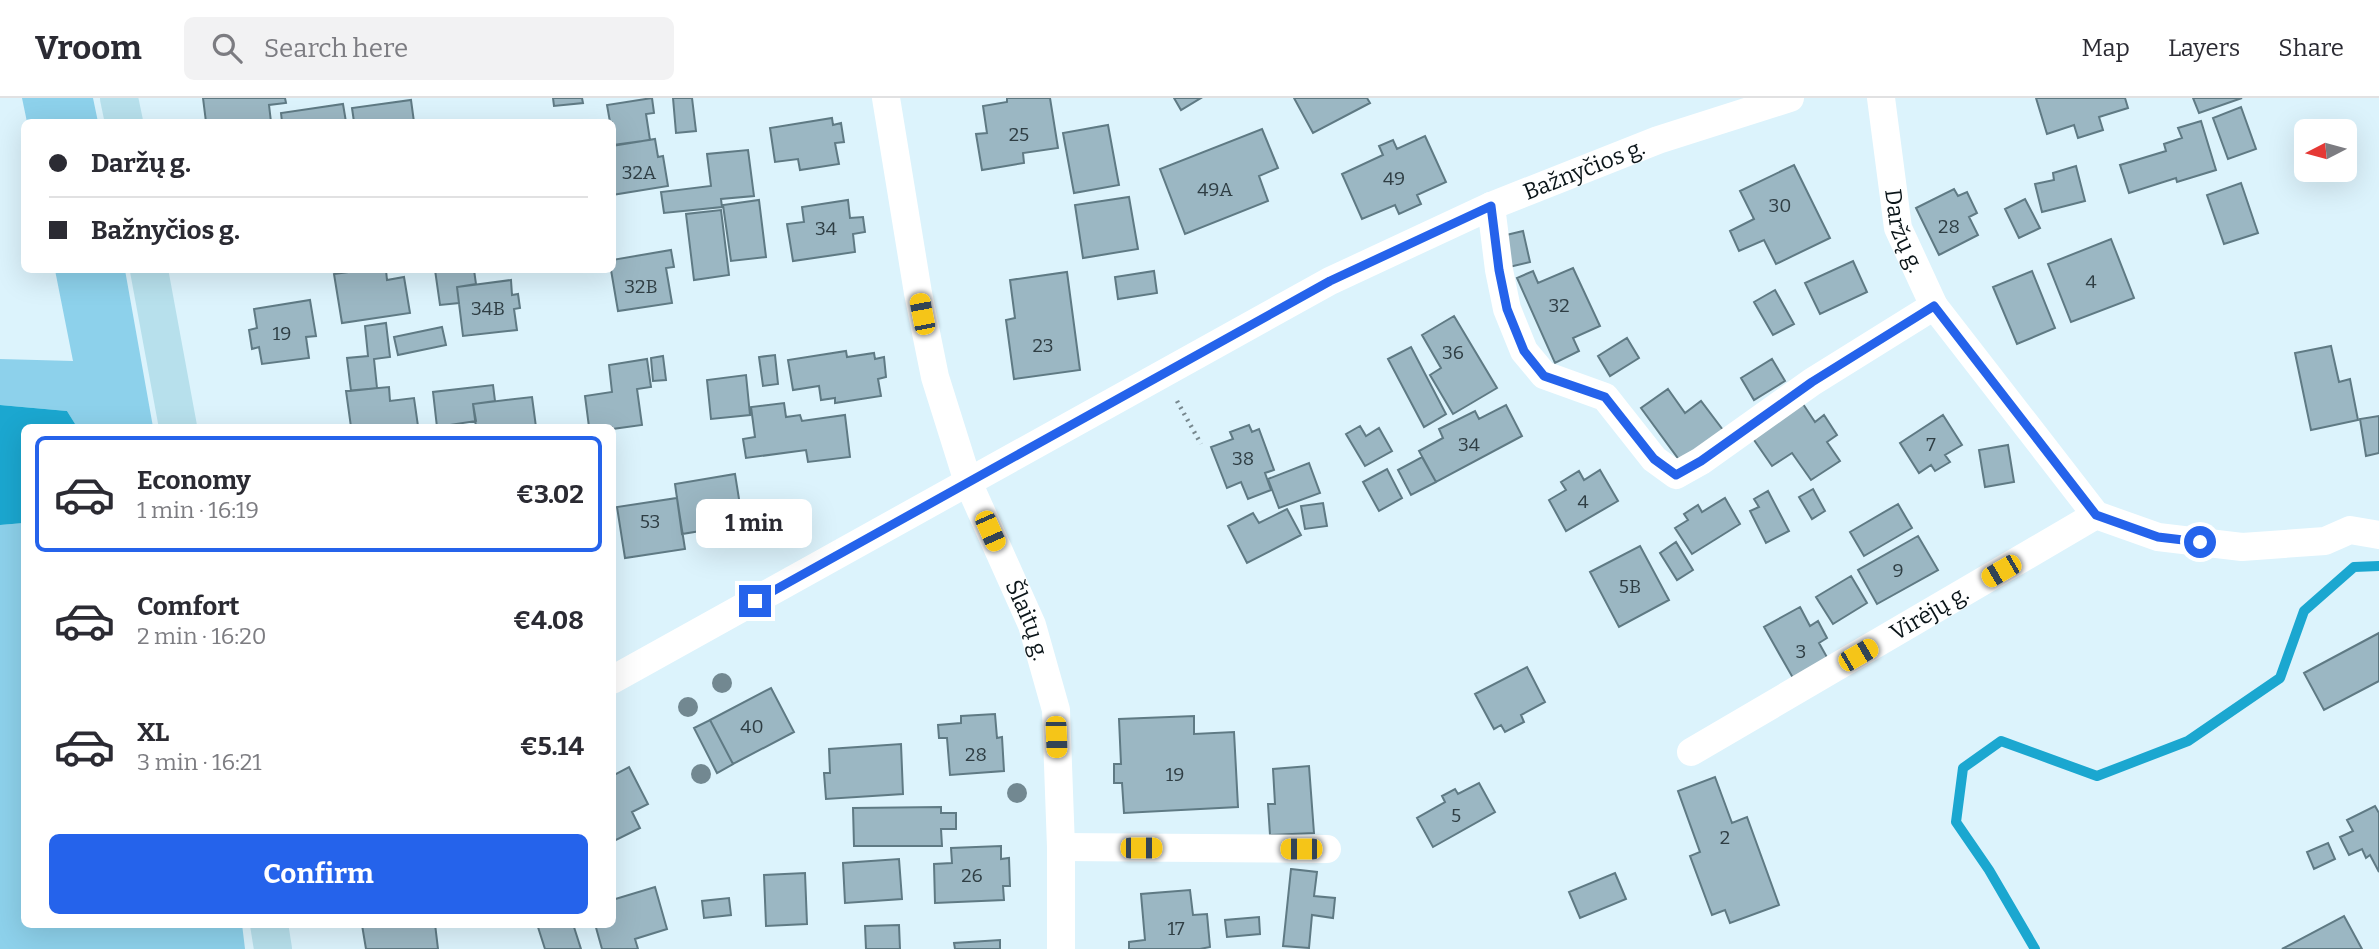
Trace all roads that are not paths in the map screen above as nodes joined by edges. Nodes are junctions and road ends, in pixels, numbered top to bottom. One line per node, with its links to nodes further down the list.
1 (119, 98): 5 (street)
2 (886, 98): 10 (street, Šlaitų g.)
3 (1790, 98): 6 (street, Bažnyčios g.)
4 (1881, 98): 8 (street, Daržų g.)
5 (123, 119)
6 (1491, 206): 8 (street); 10 (street, Bažnyčios g.)
7 (150, 273): 9 (street)
8 (1934, 306): 11 (street, Daržų g.)
9 (177, 424)
10 (968, 482): 13 (street, Bažnyčios g.); 15 (street, Šlaitų g.)
11 (2096, 515): 12 (street); 14 (street, Virėjų g.)
12 (2379, 534)
13 (616, 678)
14 (1691, 752)
15 (1061, 848): 16 (street); 19 (street, Šlaitų g.)
16 (1327, 849)
17 (270, 928): 18 (street)
18 (273, 949)
19 (1061, 949)

